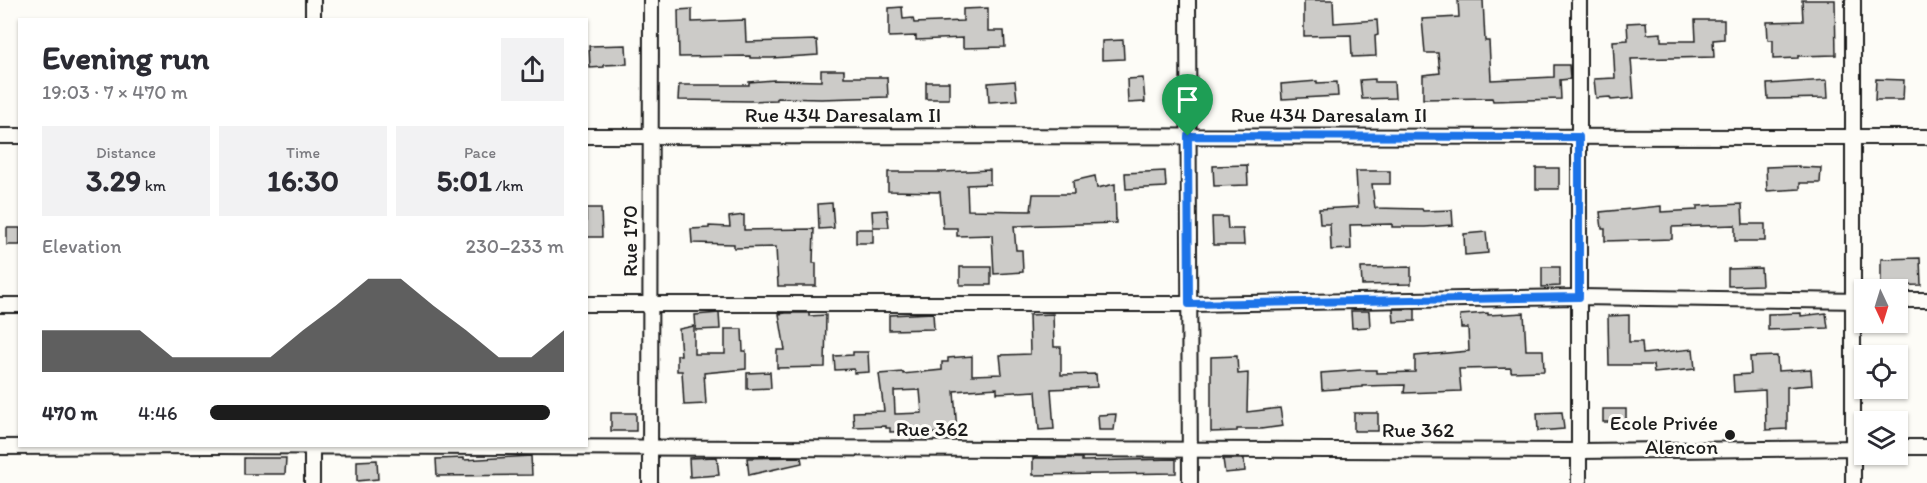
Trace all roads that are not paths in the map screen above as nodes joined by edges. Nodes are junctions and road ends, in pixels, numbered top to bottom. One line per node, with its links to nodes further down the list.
1 (313, 0): 6 (street)
2 (651, 0): 10 (street, Rue 170)
3 (1188, 0): 11 (street)
4 (1579, 0): 12 (street)
5 (1854, 0): 13 (street)
6 (313, 18)
7 (0, 136): 8 (street)
8 (18, 136)
9 (588, 136): 10 (street, Rue 434 Daresalam II)
10 (651, 136): 11 (street, Rue 434 Daresalam II); 23 (street, Rue 170)
11 (1188, 136): 12 (street, Rue 434 Daresalam II); 24 (street)
12 (1579, 137): 13 (street, Rue 434 Daresalam II); 16 (street)
13 (1853, 137): 14 (street, Rue 434 Daresalam II); 15 (street)
14 (1927, 137)
15 (1858, 279)
16 (1579, 297): 19 (street); 24 (street); 36 (street)
17 (1908, 300): 18 (street)
18 (1927, 300)
19 (1854, 301)
20 (0, 304): 21 (street)
21 (18, 304)
22 (588, 304): 23 (street)
23 (651, 304): 24 (street); 33 (street, Rue 170)
24 (1189, 304): 35 (street)
25 (1859, 333): 26 (street)
26 (1859, 411)
27 (0, 447): 28 (street, Rue 362)
28 (18, 447)
29 (312, 447): 38 (street)
30 (482, 447): 33 (street, Rue 362)
31 (1908, 447): 32 (street)
32 (1927, 447)
33 (651, 448): 35 (street, Rue 362); 39 (street, Rue 170)
34 (1854, 448): 36 (street, Rue 362)
35 (1190, 451): 36 (street, Rue 362); 40 (street)
36 (1579, 451): 41 (street)
37 (1856, 465): 42 (street)
38 (312, 483)
39 (651, 483)
40 (1190, 483)
41 (1579, 483)
42 (1853, 483)

